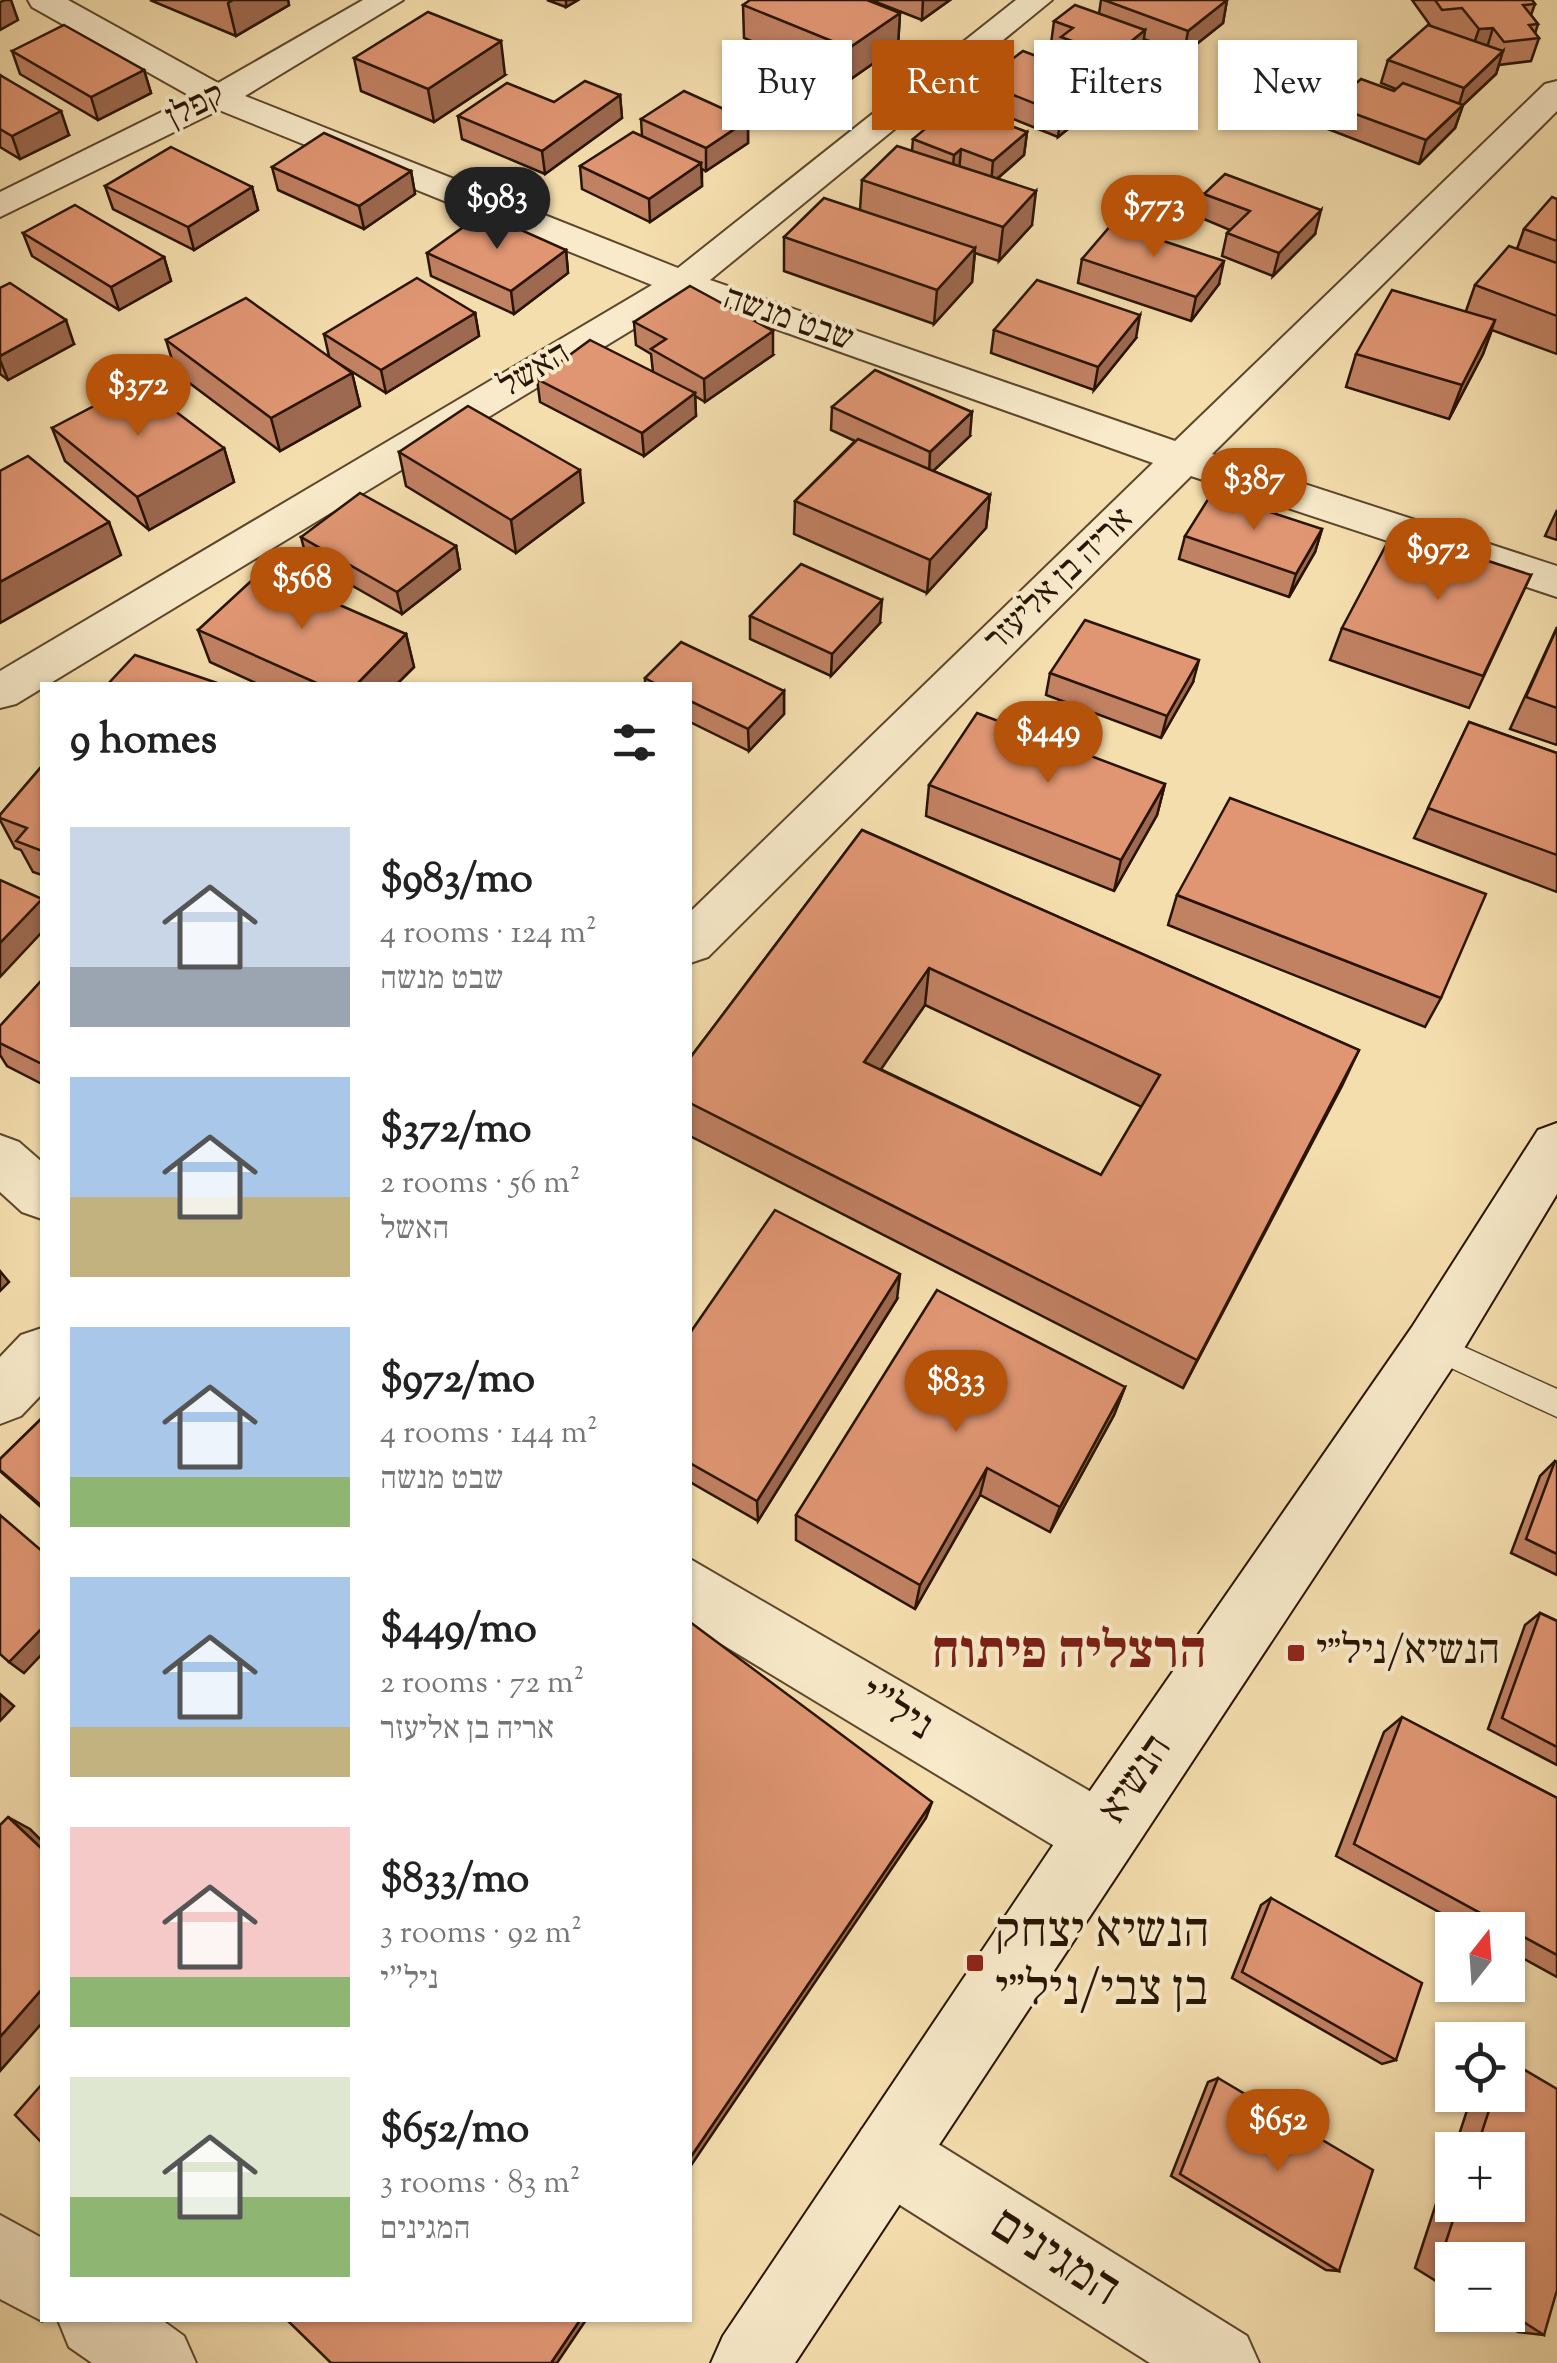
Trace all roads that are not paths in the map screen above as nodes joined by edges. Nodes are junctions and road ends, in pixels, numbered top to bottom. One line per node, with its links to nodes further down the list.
1 (44, 0): 5 (street, שבט מנשה)
2 (387, 0): 5 (street, קפלן)
3 (1036, 0): 7 (street, האשל)
4 (1557, 91): 8 (street, אריה בן אליעזר)
5 (218, 97): 6 (street, קפלן); 7 (street, שבט מנשה)
6 (0, 206)
7 (682, 283): 8 (street, שבט מנשה); 10 (street, האשל)
8 (1184, 459): 9 (street, שבט מנשה); 11 (street, אריה בן אליעזר)
9 (1557, 582)
10 (0, 692)
11 (692, 941)
12 (1557, 1146): 15 (street, הנשיא)
13 (0, 1158): 14 (street)
14 (40, 1194)
15 (1433, 1346): 18 (lane); 20 (street, הנשיא)
16 (40, 1356): 17 (street)
17 (0, 1397)
18 (1557, 1403)
19 (692, 1591): 20 (street, ניל"י)
20 (1100, 1834): 21 (street, הנשיא)
21 (888, 2154): 26 (street, הנשיא); 27 (street, המגינים)
22 (0, 2253): 23 (street)
23 (40, 2282)
24 (99, 2322): 25 (street)
25 (157, 2363)
26 (750, 2363)
27 (1220, 2363)

